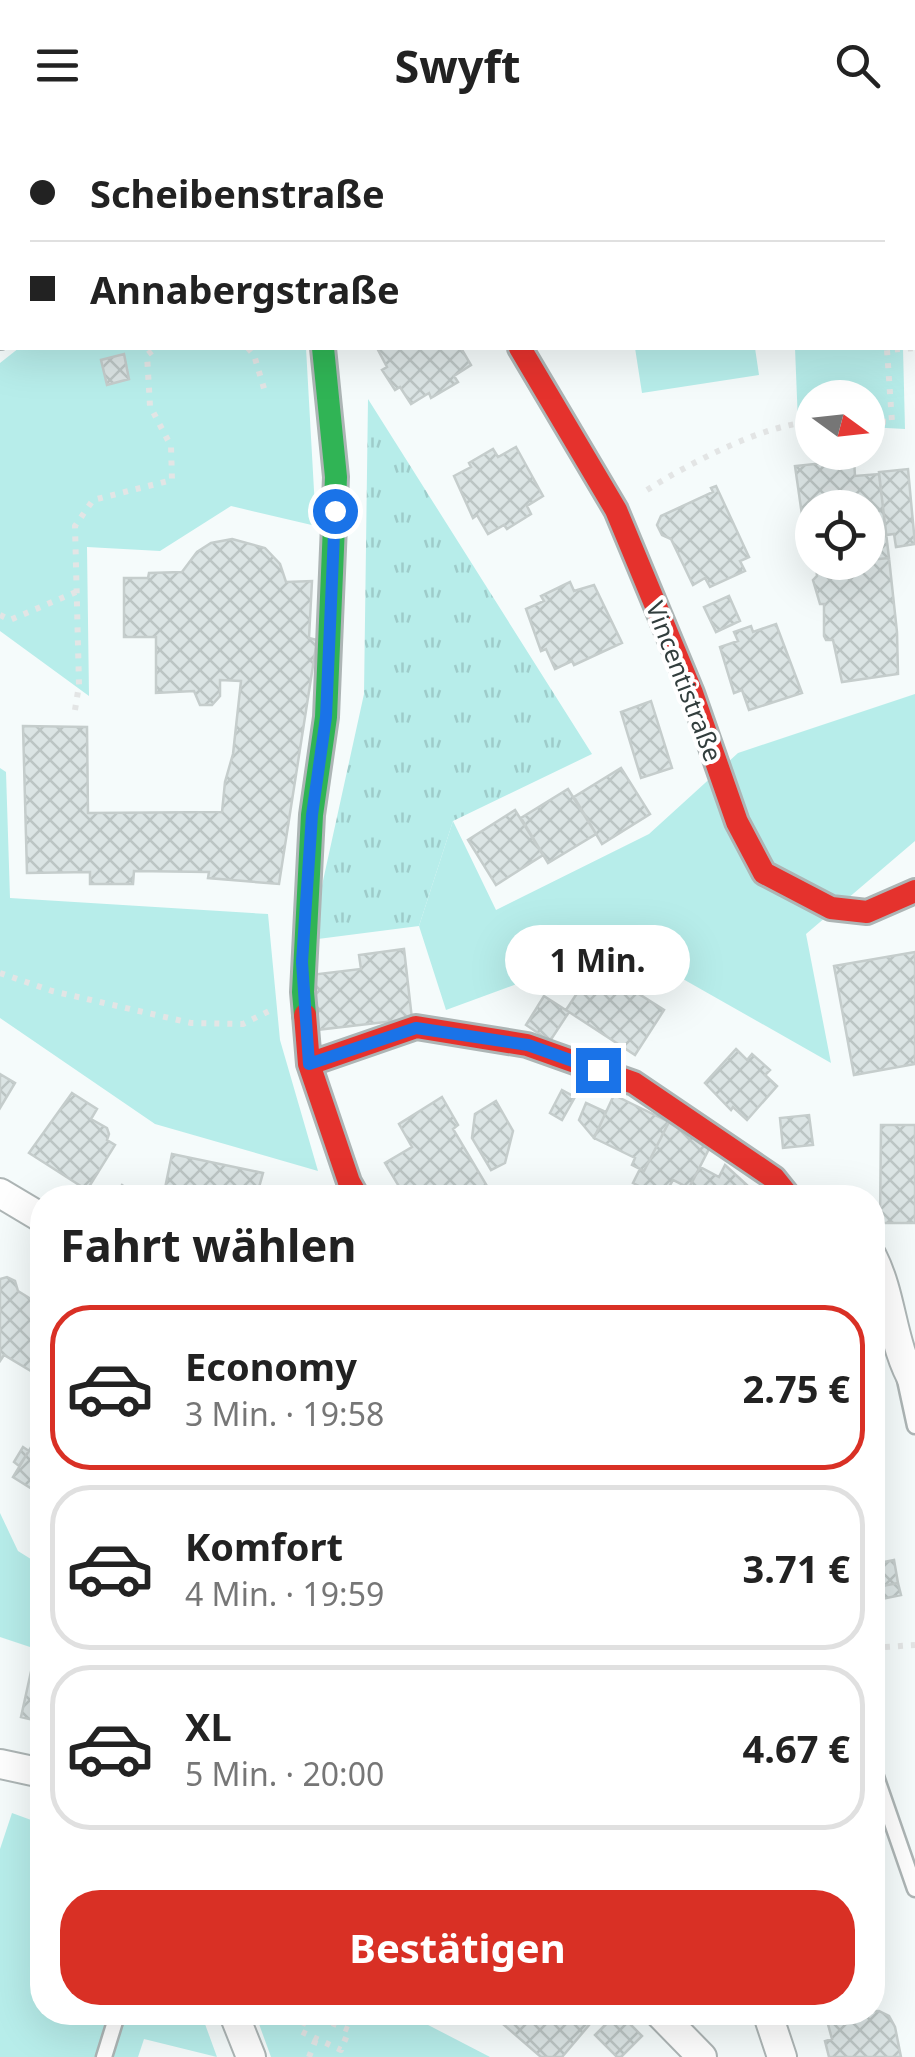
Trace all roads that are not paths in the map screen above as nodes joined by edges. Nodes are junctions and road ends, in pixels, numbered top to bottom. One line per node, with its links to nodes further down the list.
1 (324, 350): 4 (street)
2 (521, 350): 3 (street, Vincentistraße)
3 (915, 891)
4 (309, 1064): 5 (street); 6 (street)
5 (352, 1185)
6 (780, 1185)
7 (0, 1193): 8 (street)
8 (30, 1211)
9 (885, 1293): 11 (street)
10 (885, 1294): 12 (lane)
11 (915, 1384)
12 (915, 1426)
13 (0, 1764): 14 (street)
14 (30, 1770)
15 (885, 1803): 16 (lane)
16 (915, 1889)
17 (114, 2025): 21 (lane)
18 (238, 2025): 22 (street)
19 (671, 2025): 23 (street)
20 (772, 2025): 24 (street)
21 (104, 2057)
22 (251, 2057)
23 (702, 2057)
24 (782, 2057)

